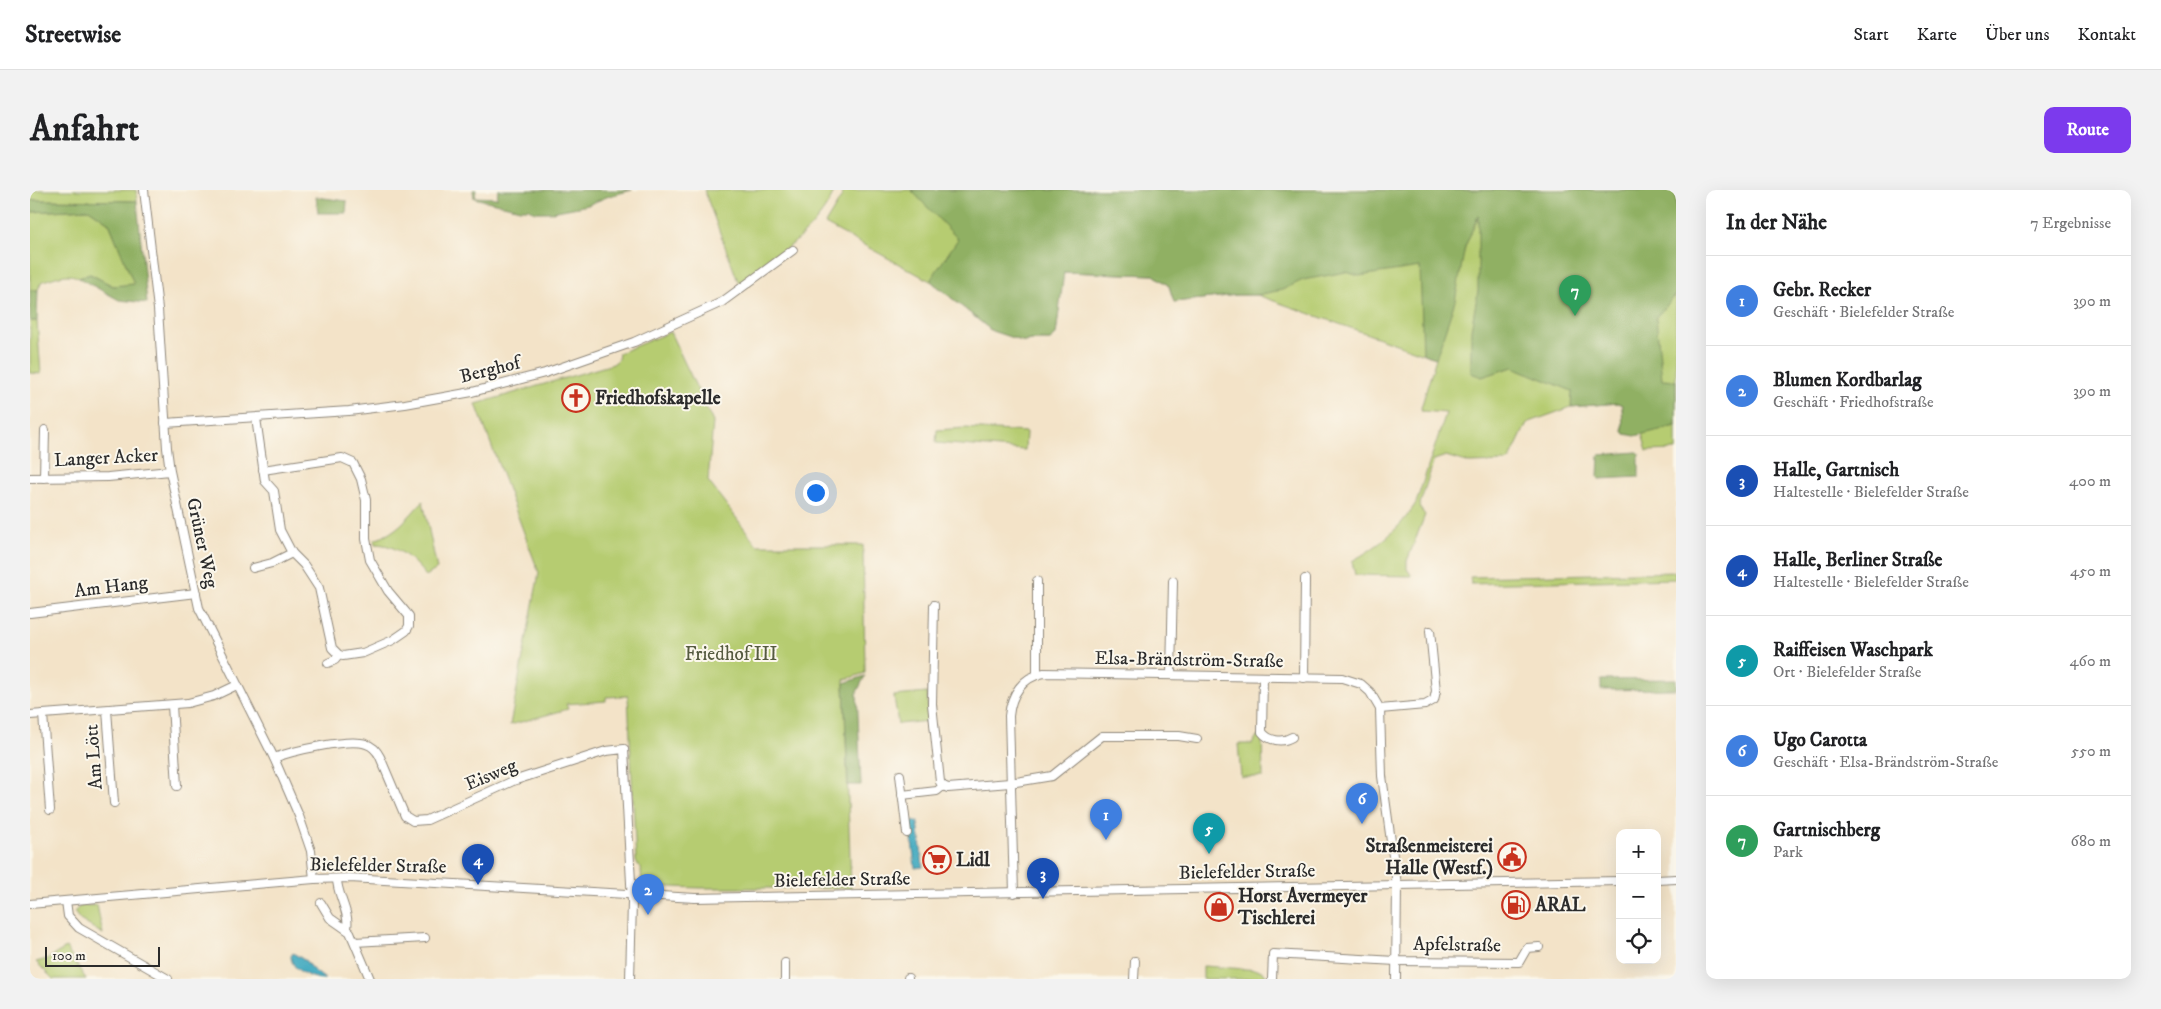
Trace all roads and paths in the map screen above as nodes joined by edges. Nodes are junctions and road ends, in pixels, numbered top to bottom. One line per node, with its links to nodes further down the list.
1 (144, 190): 4 (street, Grüner Weg)
2 (793, 250): 3 (street, Berghof)
3 (256, 418): 4 (street, Berghof); 6 (street)
4 (165, 423): 7 (street, Grüner Weg)
5 (44, 430): 9 (street, Langer Acker)
6 (263, 470): 10 (street); 19 (street)
7 (170, 471): 9 (street, Langer Acker); 15 (street, Grüner Weg)
8 (30, 478): 9 (street, Langer Acker)
9 (44, 478)
10 (292, 553): 11 (street); 19 (street)
11 (253, 568)
12 (1305, 579): 24 (street)
13 (1173, 581): 22 (street)
14 (1038, 582): 21 (street)
15 (196, 593): 17 (street, Am Hang); 25 (street, Grüner Weg)
16 (934, 605): 37 (street)
17 (30, 613)
18 (1430, 631): 27 (street)
19 (339, 655): 20 (street)
20 (328, 663)
21 (1037, 675): 22 (street, Elsa-Brändström-Straße); 35 (street)
22 (1171, 675): 23 (street, Elsa-Brändström-Straße)
23 (1263, 678): 24 (street, Elsa-Brändström-Straße); 31 (street)
24 (1304, 678): 27 (street, Elsa-Brändström-Straße)
25 (237, 685): 26 (street, Am Lött); 33 (street, Grüner Weg)
26 (172, 705): 28 (street, Am Lött); 36 (street)
27 (1380, 709): 47 (street)
28 (107, 710): 29 (street, Am Lött); 39 (street, Am Lött)
29 (43, 714): 30 (street, Am Lött); 40 (street)
30 (30, 715)
31 (1292, 736)
32 (1197, 739): 35 (street)
33 (274, 758): 42 (street, Grüner Weg); 49 (street, Eisweg)
34 (900, 775): 38 (street)
35 (1010, 783): 37 (street); 48 (street)
36 (177, 786)
37 (943, 786): 38 (street)
38 (902, 795): 41 (street)
39 (114, 803)
40 (50, 810)
41 (907, 833)
42 (314, 879): 43 (street, Bielefelder Straße); 50 (street, Bielefelder Straße)
43 (337, 879): 49 (street, Bielefelder Straße); 53 (street)
44 (1676, 879): 45 (street)
45 (1661, 880)
46 (1616, 881): 47 (street, Bielefelder Straße)
47 (1397, 885): 48 (street, Bielefelder Straße); 57 (street)
48 (1014, 893): 49 (street, Bielefelder Straße)
49 (632, 895): 62 (street)
50 (66, 901): 52 (street, Bielefelder Straße); 60 (street)
51 (321, 903): 53 (street)
52 (30, 904)
53 (347, 928): 55 (street)
54 (425, 938): 55 (street)
55 (354, 942): 61 (street)
56 (1539, 948): 57 (street, Apfelstraße)
57 (1396, 961): 65 (street); 66 (street)
58 (1135, 962): 64 (street)
59 (785, 963): 63 (street)
60 (168, 979)
61 (370, 979)
62 (630, 979)
63 (785, 979)
64 (1134, 979)
65 (1272, 979)
66 (1396, 979)

